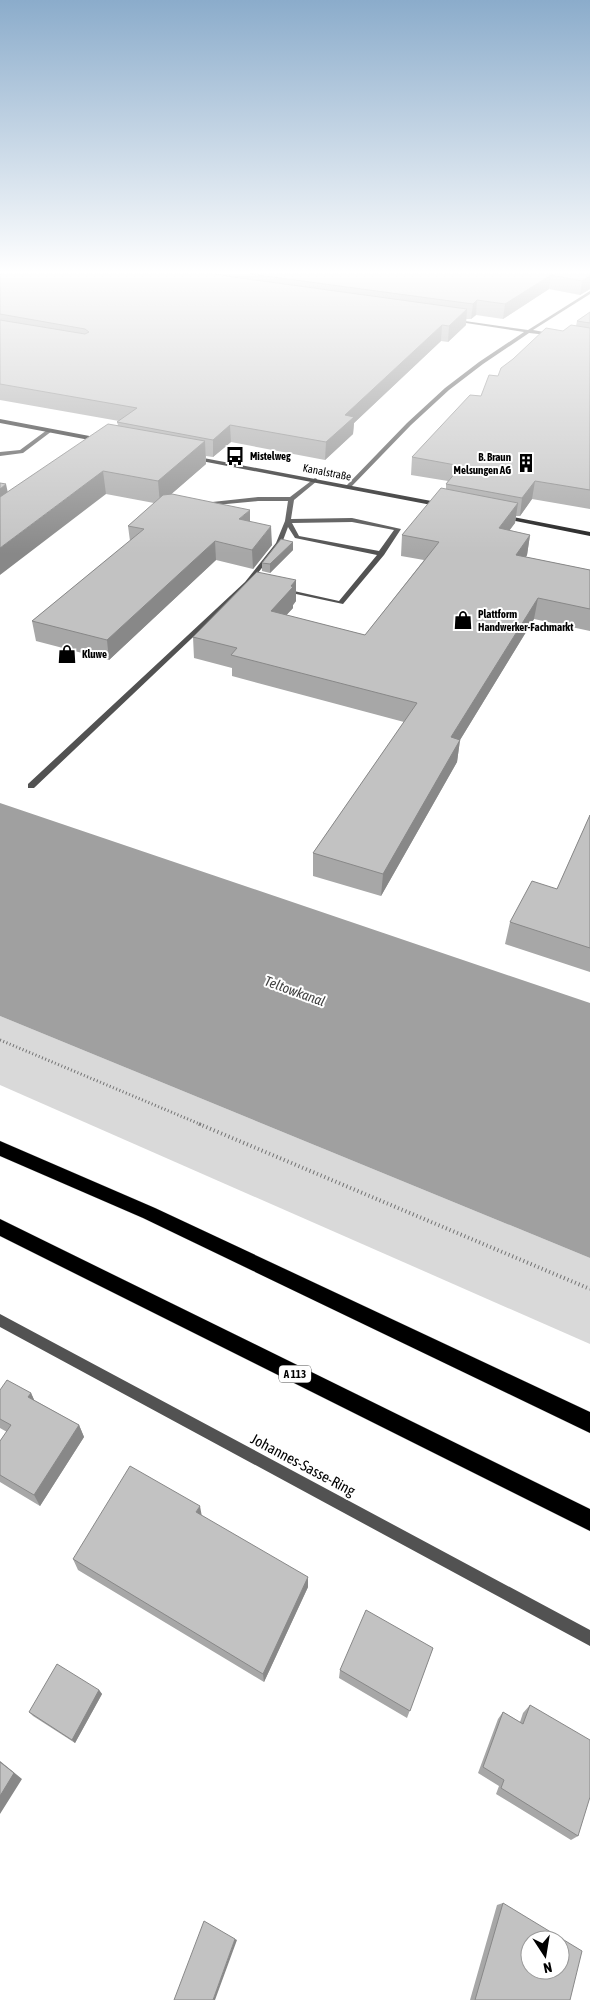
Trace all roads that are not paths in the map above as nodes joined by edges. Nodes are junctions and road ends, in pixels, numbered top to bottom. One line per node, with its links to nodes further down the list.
1 (479, 367): 10 (street)
2 (0, 421): 3 (street)
3 (49, 430): 4 (street); 7 (street)
4 (92, 439): 5 (street); 6 (street)
5 (102, 440)
6 (84, 445)
7 (0, 454)
8 (188, 457): 9 (street, Kanalstraße)
9 (315, 480): 10 (street, Kanalstraße); 11 (street)
10 (350, 486): 13 (street, Kanalstraße)
11 (292, 499): 12 (street); 15 (street)
12 (196, 505)
13 (450, 506)
14 (496, 515): 16 (street)
15 (288, 521): 17 (street); 17 (street); 18 (street)
16 (590, 534)
17 (382, 554): 20 (street)
18 (247, 583): 19 (street); 21 (street)
19 (256, 585)
20 (275, 589)
21 (32, 786)
22 (0, 1148): 25 (highway)
23 (0, 1227): 26 (highway, A 113)
24 (0, 1320): 27 (street, Johannes-Sasse-Ring)
25 (590, 1423)
26 (590, 1520)
27 (590, 1638)

